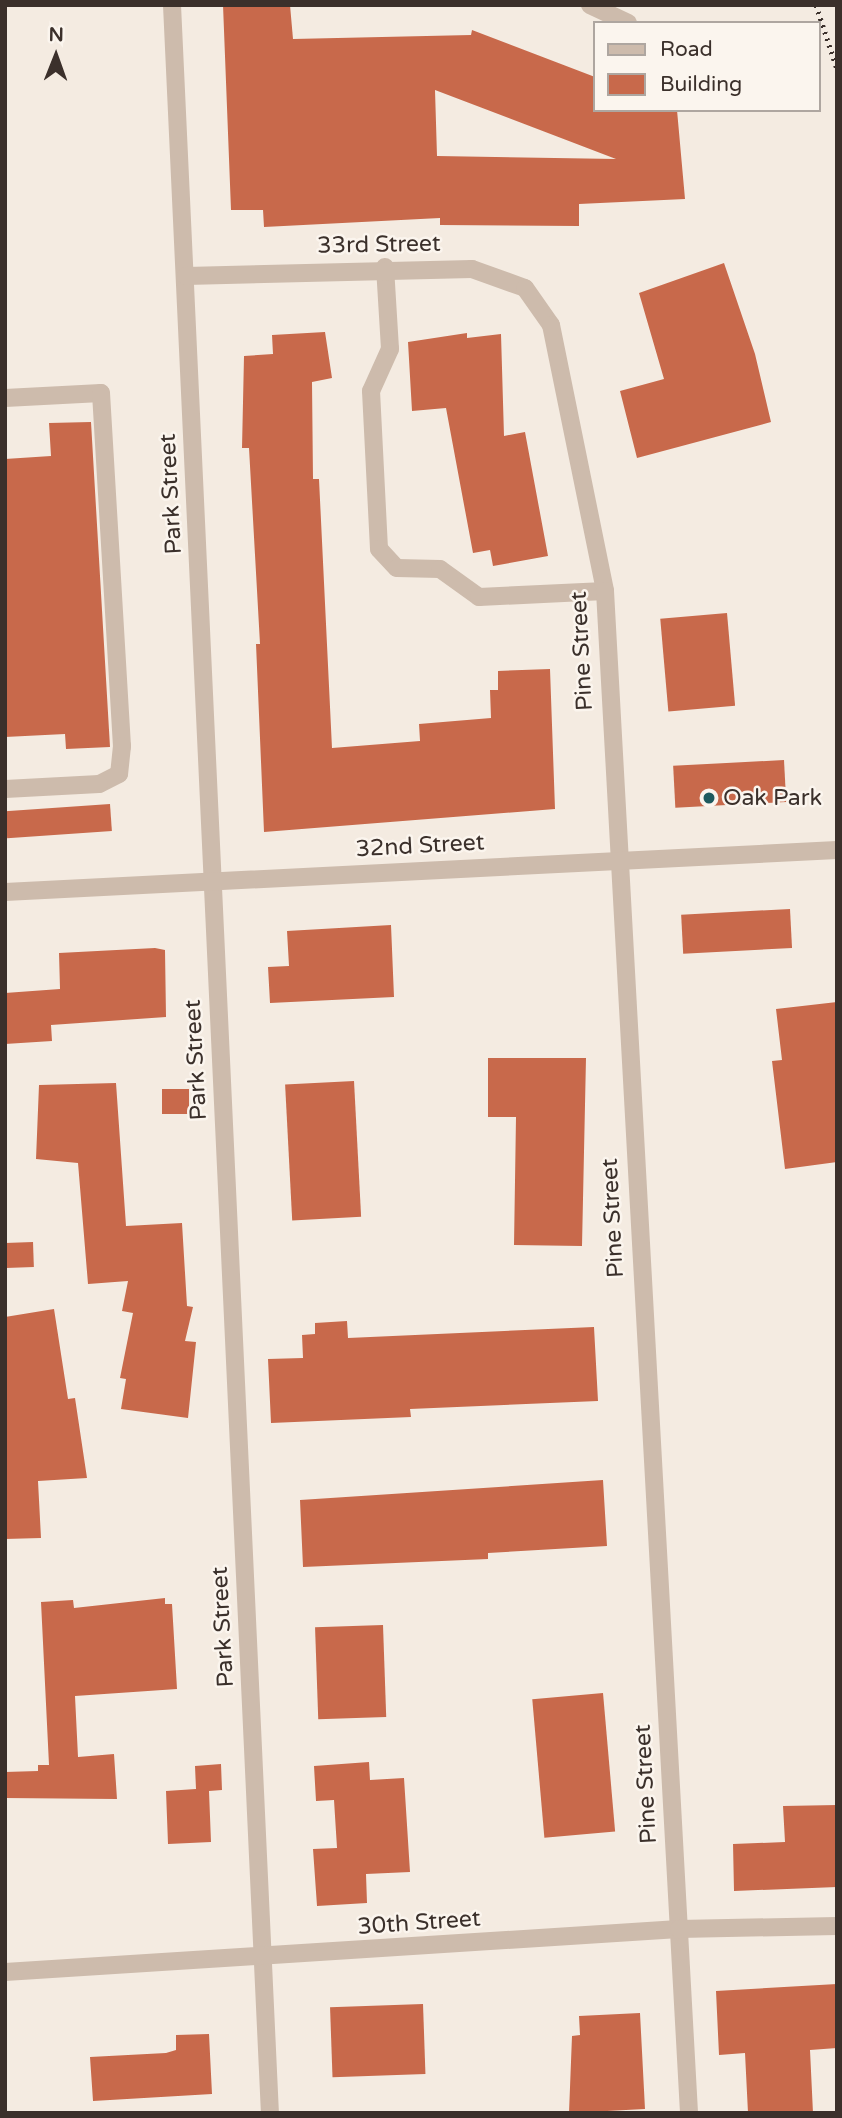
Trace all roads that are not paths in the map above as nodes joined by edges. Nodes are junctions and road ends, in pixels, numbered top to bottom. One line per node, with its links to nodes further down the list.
1 (173, 5): 5 (street, Park Street)
2 (590, 5): 3 (street)
3 (624, 21)
4 (385, 267): 5 (street, 33rd Street); 6 (street, 33rd Street); 8 (street)
5 (186, 276): 12 (street, Park Street)
6 (551, 324): 8 (street, Pine Street)
7 (5, 398): 9 (street)
8 (605, 591): 11 (street, Pine Street)
9 (5, 789)
10 (837, 850): 11 (street, 32nd Street)
11 (617, 861): 12 (street, 32nd Street); 15 (street, Pine Street)
12 (213, 881): 13 (street, 32nd Street); 16 (street, Park Street)
13 (5, 892)
14 (837, 1926): 15 (street, 30th Street)
15 (679, 1929): 16 (street, 30th Street); 19 (street, Pine Street)
16 (262, 1959): 17 (street, 30th Street); 18 (street, Park Street)
17 (5, 1972)
18 (270, 2113)
19 (689, 2113)

